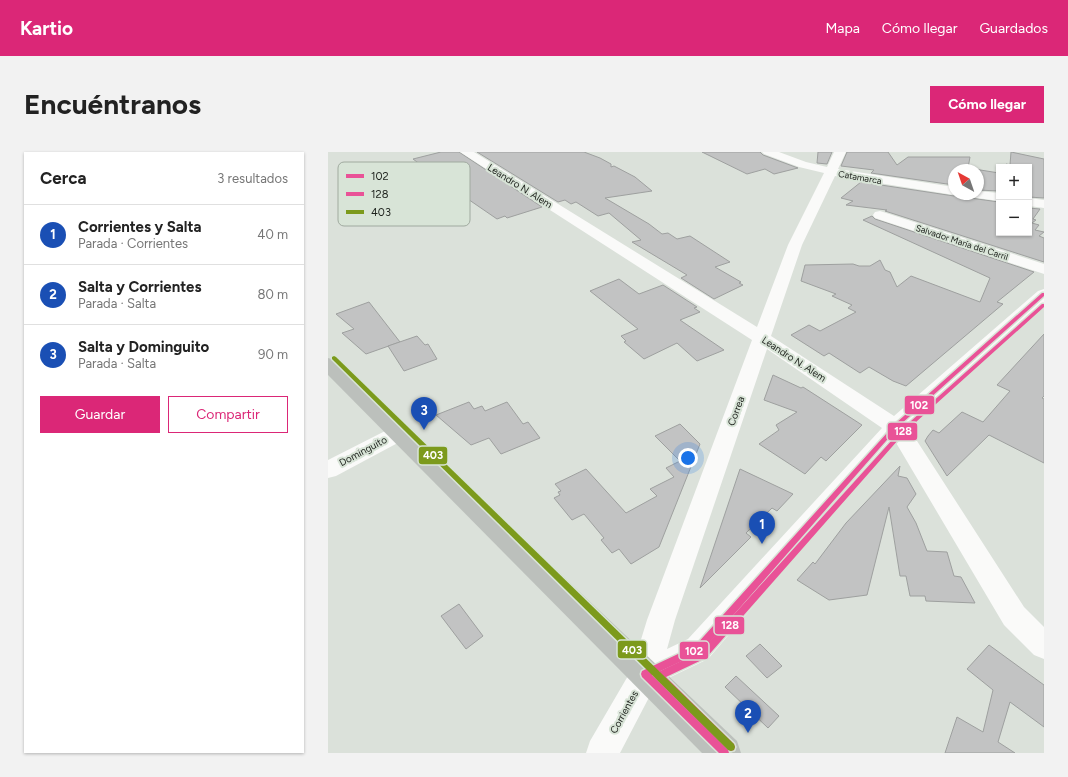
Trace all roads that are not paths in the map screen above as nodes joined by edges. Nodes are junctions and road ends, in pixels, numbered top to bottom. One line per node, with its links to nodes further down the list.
1 (466, 152): 13 (street, Leandro N. Alem)
2 (768, 152): 4 (street, Catamarca)
3 (840, 152): 4 (street, Correa)
4 (830, 171): 5 (street, Catamarca); 13 (street, Correa)
5 (948, 190)
6 (984, 196): 7 (street)
7 (996, 198)
8 (1032, 202): 9 (street)
9 (1044, 204)
10 (880, 215): 11 (street, Salvador María del Carril)
11 (1044, 269)
12 (1044, 294): 15 (street)
13 (762, 338): 15 (street, Leandro N. Alem); 19 (street, Correa)
14 (328, 364): 16 (main road)
15 (895, 427): 18 (street, Leandro N. Alem); 19 (street)
16 (399, 433): 17 (street, Dominguito); 19 (main road)
17 (328, 470)
18 (1044, 646)
19 (645, 674): 20 (street, Corrientes); 21 (main road)
20 (602, 753)
21 (725, 753)

